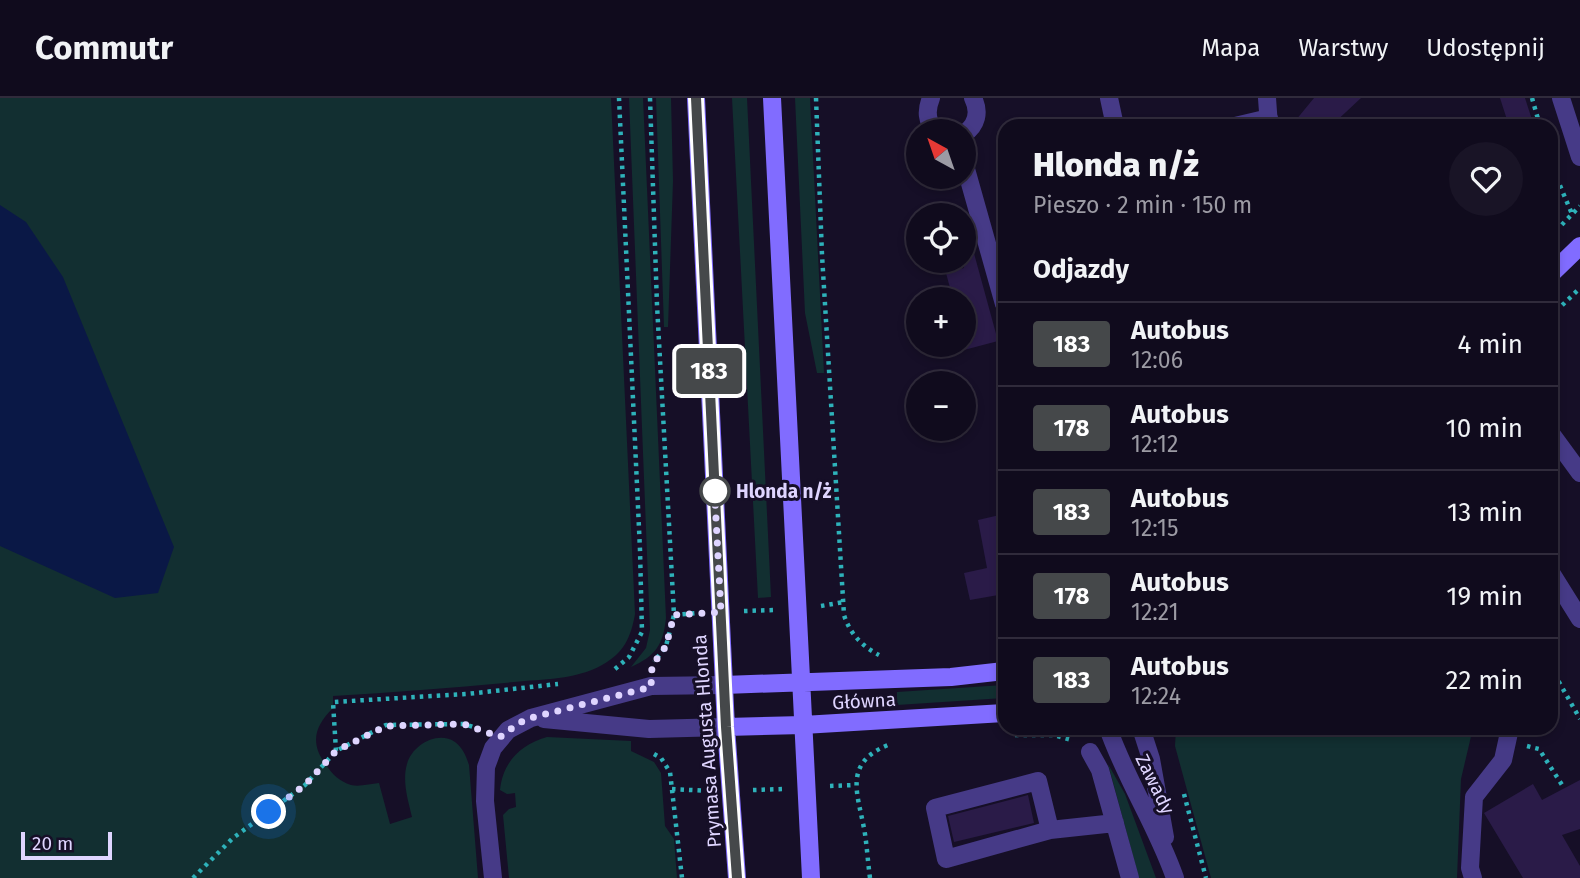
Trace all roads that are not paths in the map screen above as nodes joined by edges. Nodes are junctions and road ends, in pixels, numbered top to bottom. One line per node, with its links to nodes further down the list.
1 (696, 98): 23 (main road, Prymasa Augusta Hlonda)
2 (772, 98): 22 (main road)
3 (931, 98): 8 (street)
4 (972, 98): 11 (street)
5 (1109, 98): 9 (street)
6 (1267, 98): 10 (street)
7 (1561, 98): 12 (street)
8 (928, 119)
9 (1114, 119)
10 (1269, 119)
11 (976, 120)
12 (1580, 157)
13 (972, 189): 16 (street)
14 (1580, 246): 15 (main road)
15 (1558, 267)
16 (998, 283)
17 (1558, 443): 18 (street)
18 (1580, 473)
19 (1558, 584): 20 (street)
20 (1580, 619)
21 (998, 672): 22 (main road, Główna)
22 (800, 683): 23 (main road, Główna); 26 (main road)
23 (724, 685): 25 (street); 27 (main road, Prymasa Augusta Hlonda)
24 (998, 713): 26 (main road, Główna)
25 (530, 718): 27 (street); 37 (street)
26 (803, 725): 27 (main road, Główna); 39 (main road)
27 (726, 727): 38 (main road, Prymasa Augusta Hlonda)
28 (1111, 735): 32 (street, Zawady)
29 (1143, 735): 36 (street, Zawady)
30 (1508, 735): 42 (street)
31 (1090, 752): 33 (street)
32 (1119, 757): 33 (street); 36 (street, Zawady)
33 (1100, 770): 34 (street)
34 (1115, 823): 35 (street); 40 (street)
35 (1050, 830): 35 (street)
36 (1168, 857): 41 (street, Zawady)
37 (492, 878)
38 (737, 878)
39 (811, 878)
40 (1130, 878)
41 (1175, 878)
42 (1473, 878)

